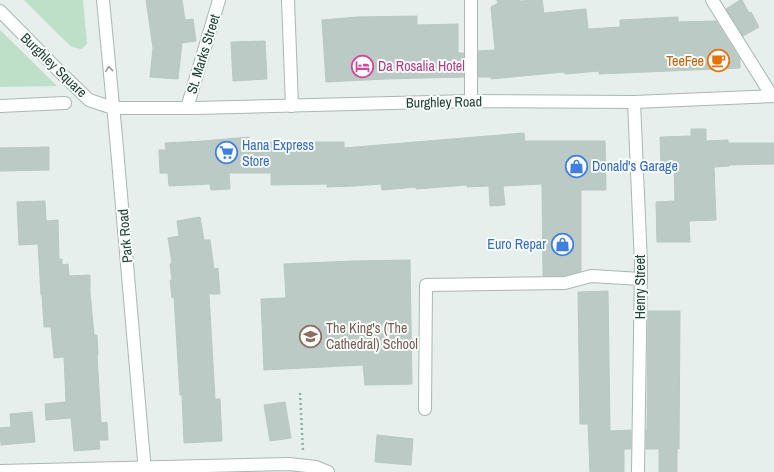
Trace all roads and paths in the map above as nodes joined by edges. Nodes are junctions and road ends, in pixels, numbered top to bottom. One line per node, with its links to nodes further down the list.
1 (103, 0): 13 (street, Park Road, one-way to 1)
2 (219, 0): 14 (street, St. Marks Street)
3 (288, 0): 12 (street)
4 (471, 0): 8 (street)
5 (712, 0): 7 (street)
6 (0, 12): 13 (street, Burghley Square)
7 (773, 96): 9 (street, Burghley Road)
8 (471, 101): 9 (street, Burghley Road); 12 (street, Burghley Road)
9 (634, 102): 15 (street, Henry Street)
10 (65, 103): 11 (street)
11 (0, 106)
12 (292, 106): 14 (street, Burghley Road)
13 (113, 108): 14 (street, Burghley Road); 20 (street, Park Road)
14 (187, 108)
15 (641, 279): 17 (street); 23 (street, Henry Street)
16 (300, 393): 18 (path)
17 (425, 409)
18 (303, 451)
19 (175, 469): 20 (street); 22 (street)
20 (145, 470): 21 (street)
21 (0, 471)
22 (328, 472)
23 (638, 472)

